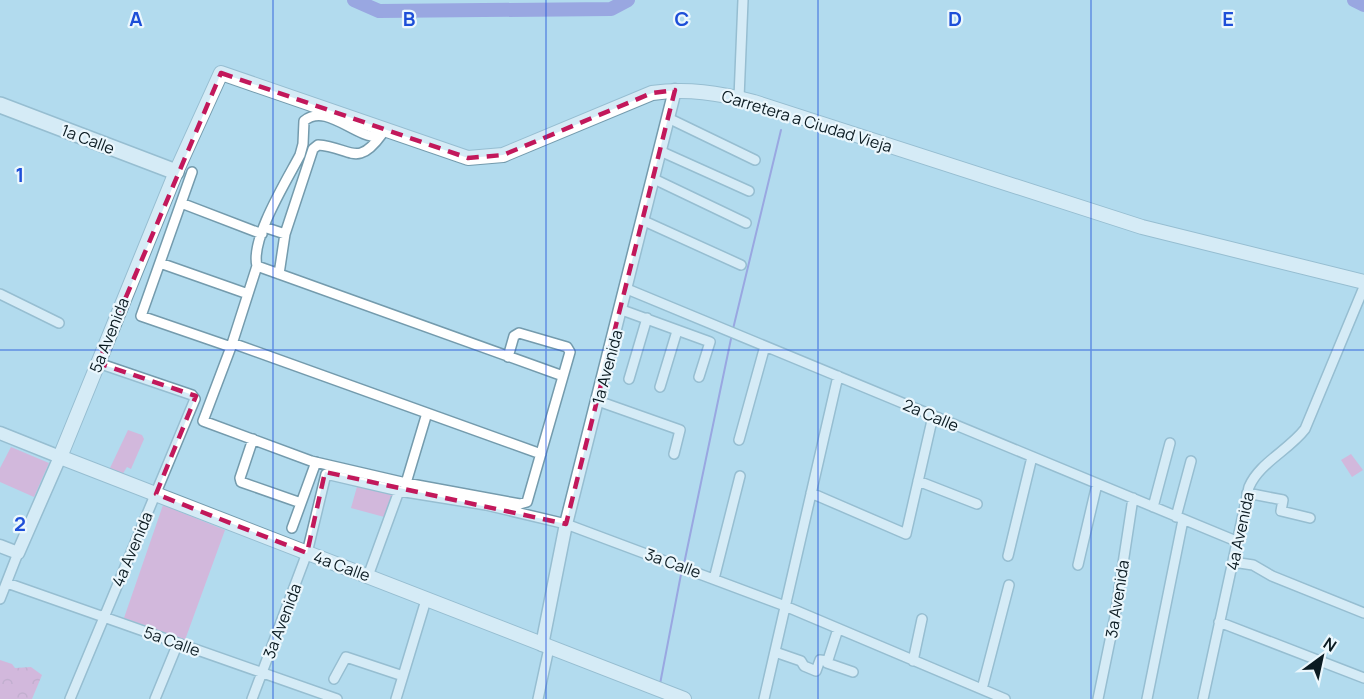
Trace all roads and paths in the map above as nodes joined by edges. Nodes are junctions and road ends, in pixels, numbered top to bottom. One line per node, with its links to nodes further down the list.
1 (743, 0): 4 (street)
2 (221, 73): 7 (main road, Carretera a Ciudad Vieja); 10 (main road, 5a Avenida)
3 (678, 90): 4 (main road, Carretera a Ciudad Vieja); 6 (street, 1a Avenida); 7 (main road, Carretera a Ciudad Vieja)
4 (739, 98): 23 (main road, Carretera a Ciudad Vieja)
5 (0, 105): 10 (main road, 1a Calle)
6 (668, 118): 8 (street, 1a Avenida); 9 (street)
7 (382, 133): 17 (street); 18 (street)
8 (660, 151): 12 (street, 1a Avenida); 13 (street)
9 (755, 160)
10 (176, 172): 35 (main road, 5a Avenida)
11 (192, 172): 14 (street)
12 (654, 179): 15 (street, 1a Avenida); 16 (street)
13 (749, 191)
14 (181, 204): 17 (street); 19 (street)
15 (644, 221): 20 (street); 25 (street, 1a Avenida)
16 (746, 223)
17 (263, 230): 18 (street); 21 (street)
18 (285, 234): 22 (street)
19 (160, 263): 27 (street); 32 (street)
20 (741, 265)
21 (257, 266): 22 (street); 27 (street)
22 (279, 274): 34 (street)
23 (1364, 282)
24 (1364, 287): 61 (street, 4a Avenida)
25 (627, 289): 28 (street, 1a Avenida); 33 (street, 2a Calle)
26 (0, 294): 30 (street)
27 (248, 294): 32 (street)
28 (622, 310): 29 (street); 41 (street, 1a Avenida)
29 (647, 318): 31 (street); 39 (street)
30 (59, 323)
31 (677, 331): 38 (street); 40 (street)
32 (232, 345): 42 (street); 45 (street)
33 (765, 346): 37 (street, 2a Calle); 46 (street)
34 (508, 357): 36 (street); 36 (street)
35 (98, 363): 50 (main road, 5a Avenida); 62 (street, 4a Avenida)
36 (563, 375): 48 (street)
37 (838, 376): 43 (street, 2a Calle); 60 (street)
38 (699, 377)
39 (629, 379)
40 (660, 387)
41 (598, 400): 49 (street); 69 (street, 1a Avenida)
42 (427, 413): 48 (street); 57 (street)
43 (933, 416): 51 (street, 2a Calle); 56 (street)
44 (0, 433): 50 (street, 4a Calle)
45 (253, 439): 53 (street); 64 (street)
46 (739, 440)
47 (1170, 443): 66 (street)
48 (541, 454): 57 (street)
49 (674, 454)
50 (60, 457): 62 (main road, 4a Calle); 73 (street, 5a Avenida)
51 (1032, 457): 58 (street, 2a Calle); 75 (street)
52 (1191, 461): 67 (street)
53 (316, 462): 57 (street); 64 (street)
54 (326, 474): 59 (street, 3a Calle); 74 (street, 3a Avenida)
55 (740, 476): 79 (street)
56 (918, 481): 60 (street); 65 (street)
57 (406, 483)
58 (1097, 484): 63 (street, 2a Calle); 77 (street)
59 (399, 491): 69 (street, 3a Calle); 78 (street)
60 (811, 493): 84 (street)
61 (1247, 493): 68 (street); 71 (street, 4a Avenida)
62 (156, 494): 74 (main road, 4a Calle); 86 (street, 4a Avenida)
63 (1133, 498): 66 (street, 2a Calle); 110 (street, 3a Avenida)
64 (301, 503): 70 (street)
65 (977, 504)
66 (1153, 507): 67 (street, 2a Calle)
67 (1179, 518): 71 (street, 2a Calle); 111 (street)
68 (1310, 518)
69 (566, 524): 79 (street, 3a Calle); 91 (street, 1a Avenida)
70 (292, 528)
71 (1236, 541): 76 (street, 4a Avenida)
72 (0, 546): 73 (street)
73 (18, 553): 80 (street, 5a Avenida)
74 (307, 554): 78 (main road, 4a Calle); 96 (street, 3a Avenida)
75 (1008, 556)
76 (1233, 562): 85 (street); 88 (street, 4a Avenida)
77 (1078, 565)
78 (368, 576): 83 (main road, 4a Calle)
79 (714, 579): 84 (street, 3a Calle)
80 (7, 583): 82 (street, 5a Avenida); 86 (street, 5a Calle)
81 (1009, 585): 100 (street)
82 (0, 599)
83 (426, 600): 91 (main road, 4a Calle); 97 (street)
84 (785, 606): 89 (street, 3a Calle); 92 (street)
85 (1364, 613)
86 (104, 615): 90 (street, 5a Calle); 101 (street, 4a Avenida)
87 (922, 619): 94 (street)
88 (1220, 622): 98 (street); 112 (street, 4a Avenida)
89 (838, 629): 93 (street); 94 (street, 3a Calle)
90 (178, 643): 96 (street, 5a Calle); 102 (street)
91 (546, 646): 106 (street, 1a Avenida); 107 (main road, 4a Calle)
92 (775, 652): 93 (street); 108 (street)
93 (828, 661): 95 (street)
94 (913, 661): 100 (street, 3a Calle)
95 (852, 672)
96 (262, 673): 103 (street, 3a Avenida); 104 (street, 5a Calle)
97 (403, 676): 99 (street); 105 (street)
98 (1364, 678)
99 (334, 679)
100 (982, 689): 109 (street, 3a Calle)
101 (70, 699)
102 (155, 699)
103 (252, 699)
104 (337, 699)
105 (396, 699)
106 (538, 699)
107 (684, 699)
108 (764, 699)
109 (1005, 699)
110 (1098, 699)
111 (1147, 699)
112 (1203, 699)

